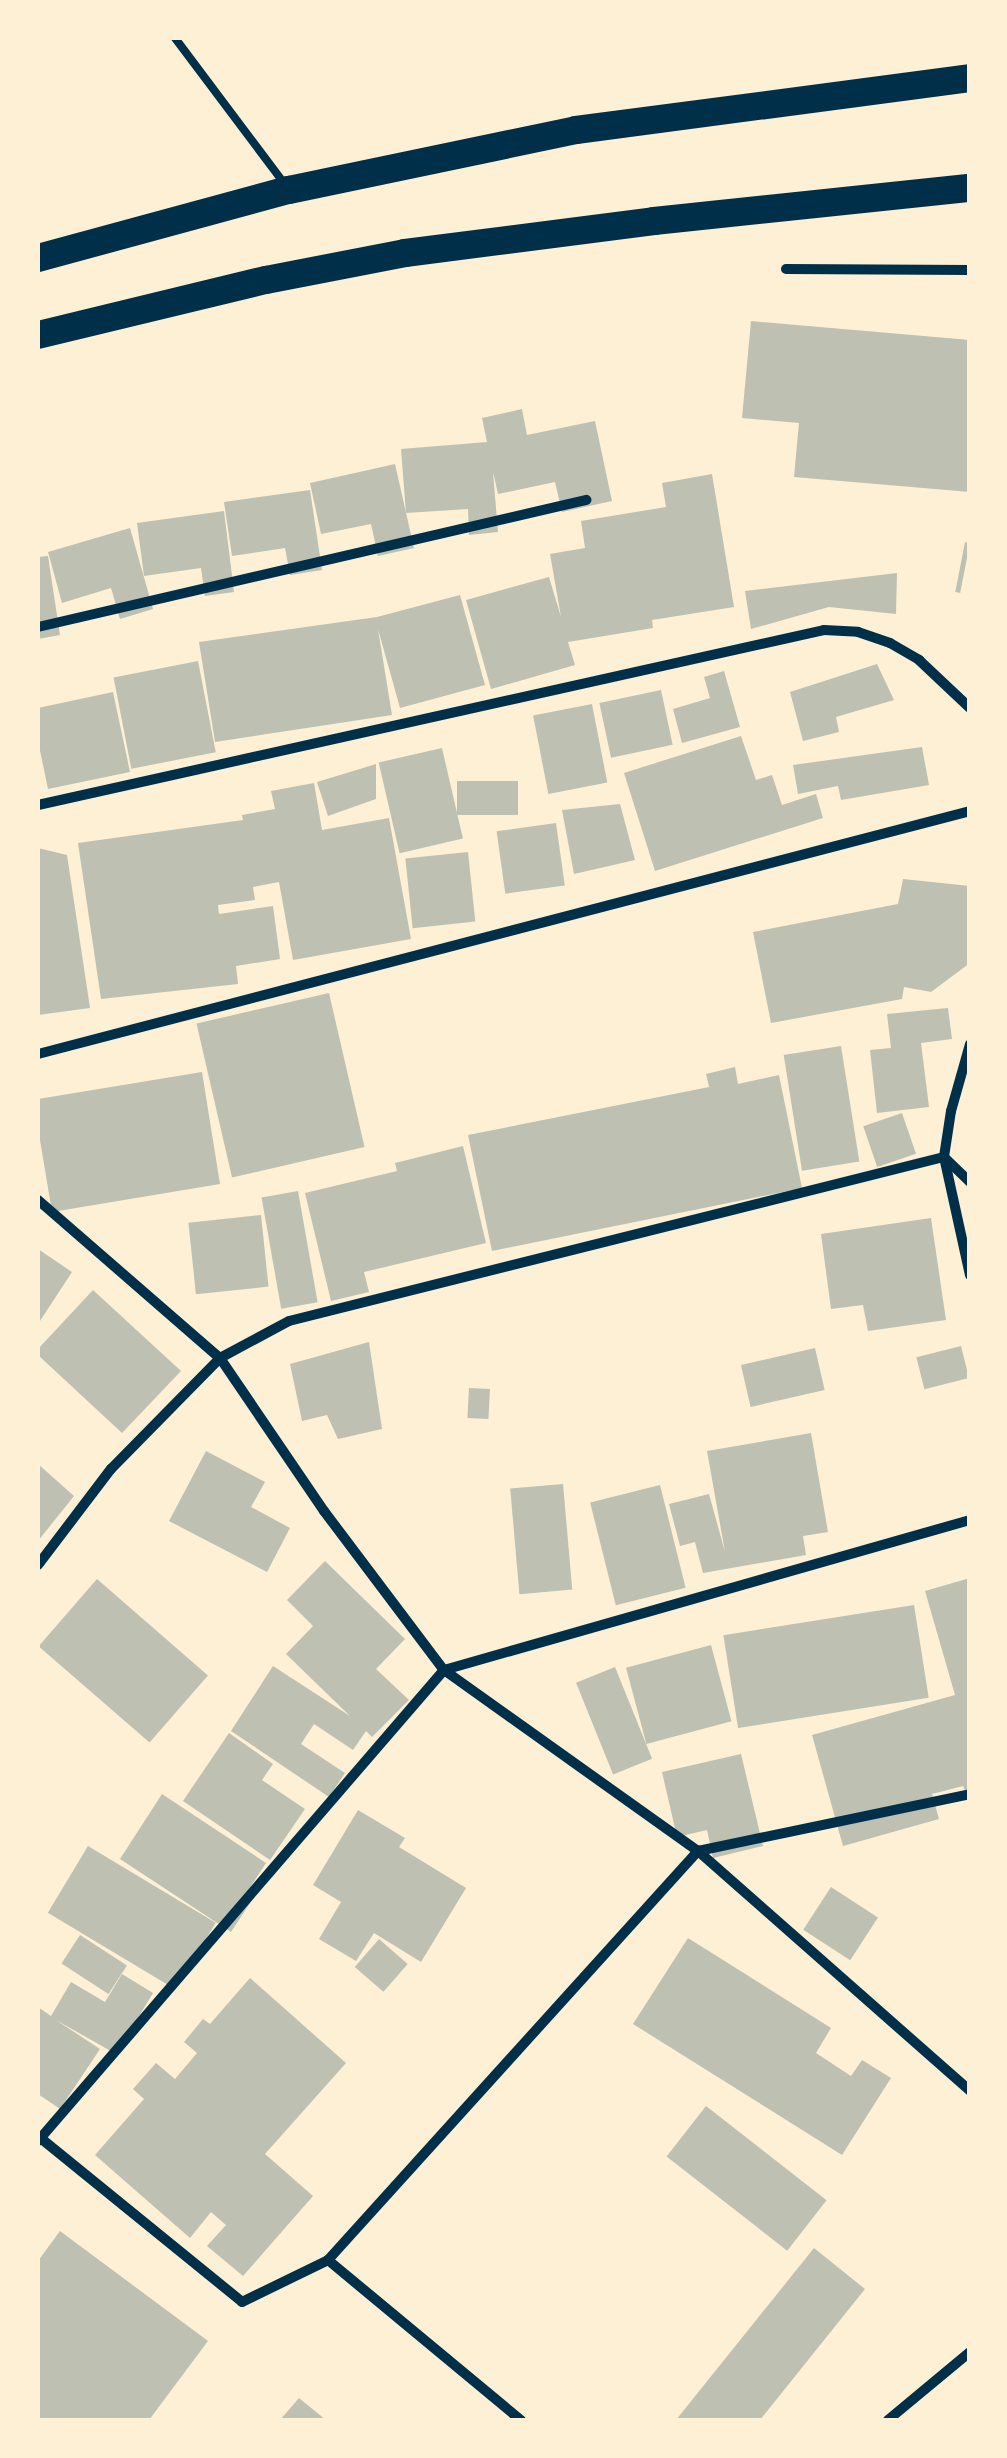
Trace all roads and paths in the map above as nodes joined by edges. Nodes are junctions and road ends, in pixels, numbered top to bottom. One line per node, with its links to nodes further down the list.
1 (174, 38): 4 (lane)
2 (970, 78): 4 (highway)
3 (970, 188): 8 (highway)
4 (289, 190): 5 (highway)
5 (38, 258)
6 (786, 269): 7 (street)
7 (970, 270)
8 (38, 336)
9 (586, 500): 10 (street)
10 (38, 627)
11 (970, 708): 12 (street)
12 (38, 805)
13 (970, 811): 15 (street)
14 (970, 1044): 16 (street)
15 (38, 1054)
16 (944, 1157): 17 (street); 19 (street); 20 (street)
17 (970, 1182)
18 (38, 1200): 20 (street)
19 (970, 1275)
20 (220, 1358): 22 (street); 23 (street)
21 (970, 1520): 23 (street)
22 (38, 1565)
23 (444, 1670): 25 (street); 27 (street)
24 (970, 1794): 25 (street)
25 (698, 1852): 26 (street); 28 (street)
26 (970, 2092)
27 (38, 2138): 28 (street)
28 (328, 2260): 30 (street)
29 (970, 2352): 31 (street)
30 (521, 2420)
31 (888, 2420)

